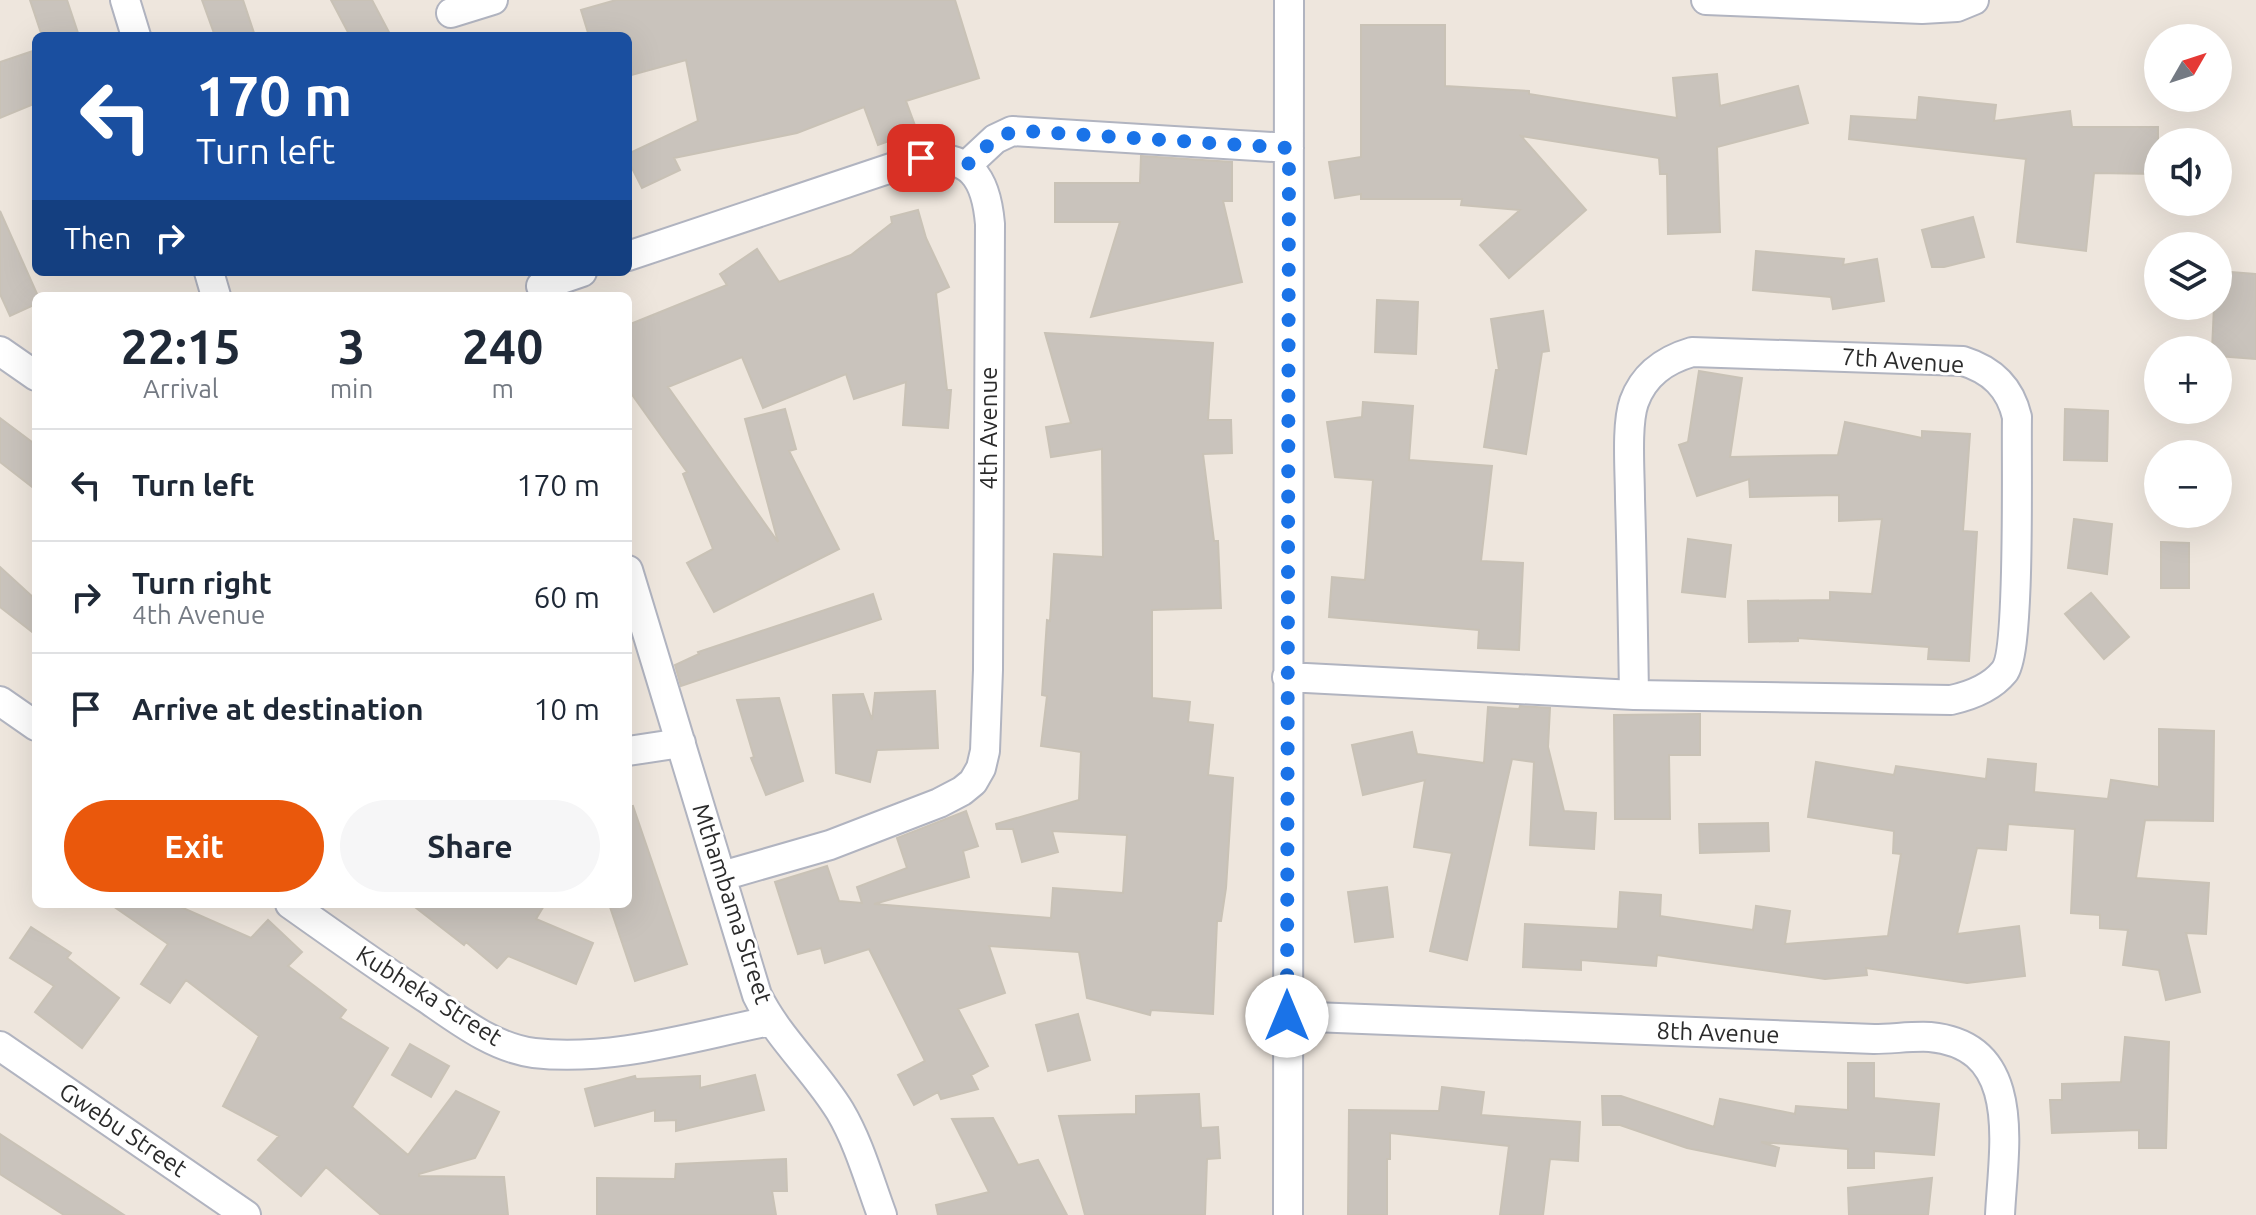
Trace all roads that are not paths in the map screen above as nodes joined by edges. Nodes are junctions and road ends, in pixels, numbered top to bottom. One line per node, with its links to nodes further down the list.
1 (125, 0): 7 (street)
2 (493, 0): 6 (street)
3 (1289, 0): 8 (street)
4 (1706, 0): 5 (street)
5 (1974, 0)
6 (452, 16)
7 (135, 32)
8 (1289, 148): 9 (street); 16 (street)
9 (966, 166): 10 (street); 22 (street, 4th Avenue)
10 (632, 255)
11 (569, 276): 12 (street)
12 (540, 285)
13 (0, 351): 14 (street)
14 (32, 373)
15 (632, 583): 20 (street, Mthambama Street)
16 (1287, 677): 17 (street, 7th Avenue); 24 (street)
17 (1634, 695): 17 (street, 7th Avenue)
18 (0, 701): 19 (street)
19 (32, 723)
20 (681, 743): 21 (street); 22 (street, Mthambama Street)
21 (632, 751)
22 (722, 876): 25 (street, Mthambama Street)
23 (296, 908): 25 (street, Kubheka Street)
24 (1287, 1016): 29 (street); 30 (street, 8th Avenue)
25 (770, 1021): 28 (street, Mthambama Street)
26 (0, 1046): 27 (street, Gwebu Street)
27 (246, 1215)
28 (882, 1215)
29 (1288, 1215)
30 (2000, 1215)

